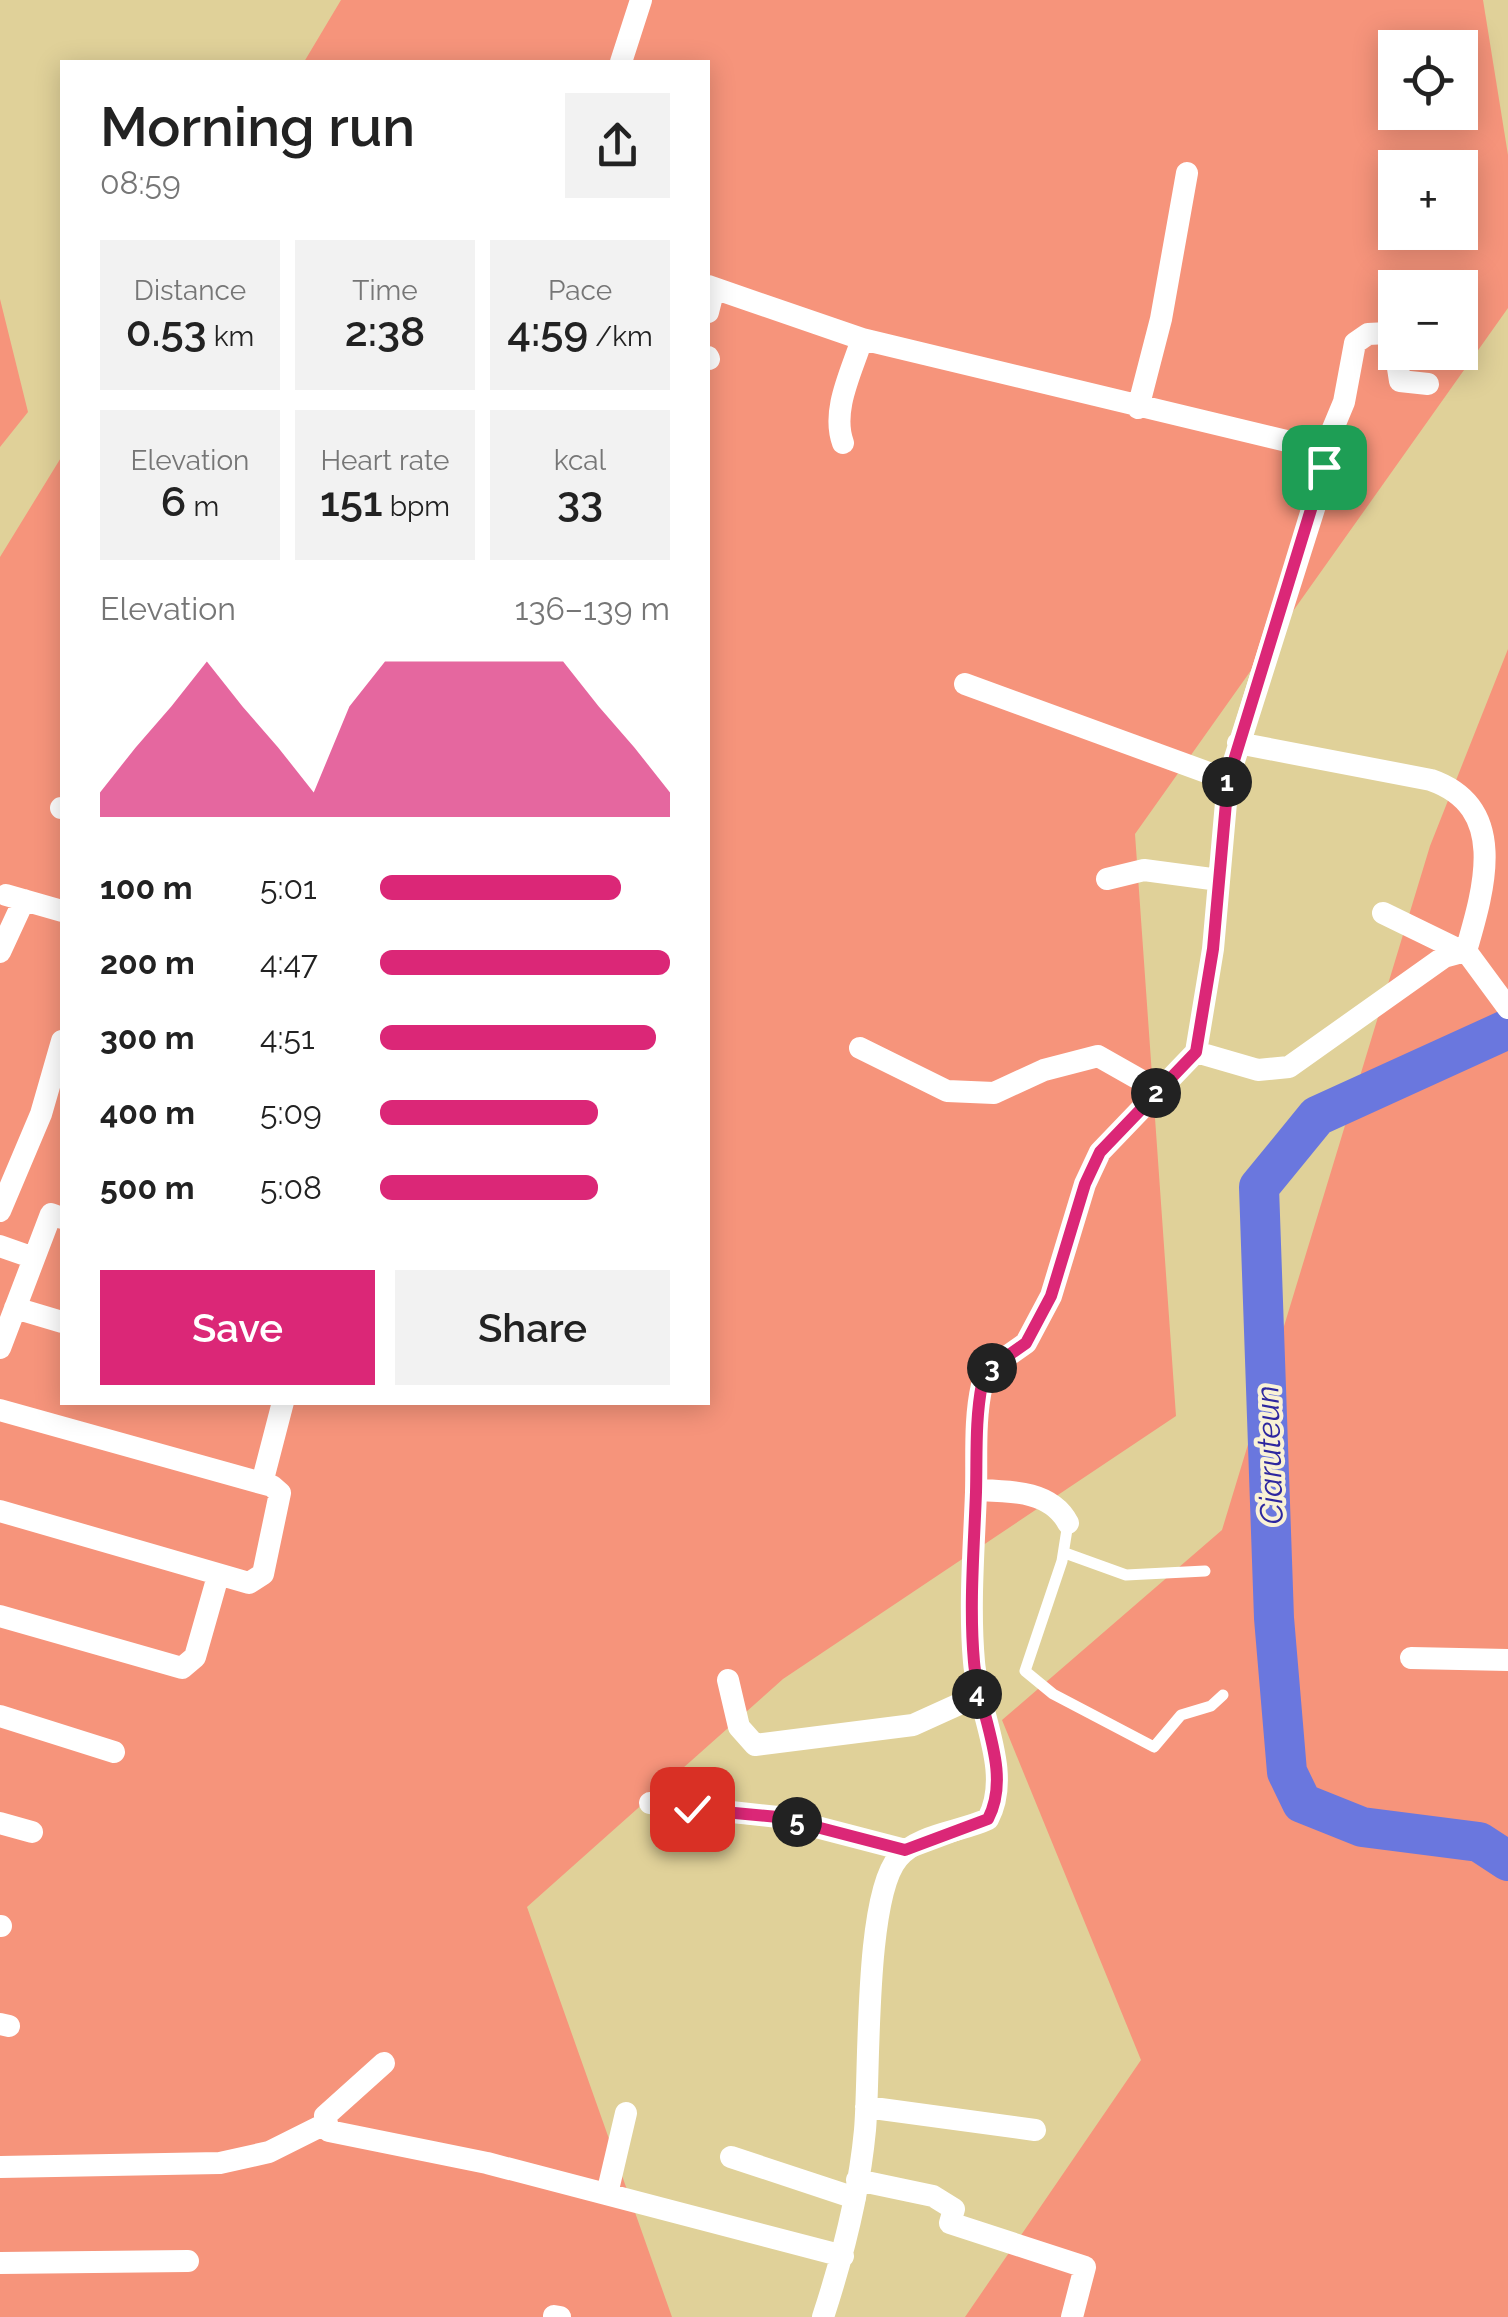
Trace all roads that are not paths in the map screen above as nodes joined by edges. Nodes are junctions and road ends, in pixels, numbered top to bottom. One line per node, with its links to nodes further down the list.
1 (641, 0): 2 (street)
2 (621, 60)
3 (1186, 173): 7 (street)
4 (711, 287): 5 (street)
5 (862, 339): 7 (street); 8 (street)
6 (1428, 384): 9 (street)
7 (1138, 408): 9 (street)
8 (843, 442)
9 (1324, 450): 11 (street)
10 (965, 684): 12 (street)
11 (1238, 743): 12 (street); 17 (street)
12 (1228, 780): 14 (street)
13 (1107, 878): 14 (street)
14 (1219, 880): 21 (street)
15 (60, 909): 18 (street)
16 (1383, 913): 17 (street)
17 (1463, 951): 19 (street); 21 (street)
18 (0, 952)
19 (1504, 1005)
20 (860, 1048): 23 (street)
21 (1196, 1052): 23 (street)
22 (60, 1057): 24 (street)
23 (1158, 1090): 35 (street)
24 (52, 1117): 25 (street)
25 (0, 1211)
26 (60, 1217): 28 (street)
27 (0, 1246): 28 (street)
28 (34, 1258): 29 (street)
29 (16, 1308): 30 (street); 31 (street)
30 (60, 1321)
31 (1, 1341)
32 (282, 1405): 34 (street)
33 (0, 1410): 34 (street)
34 (262, 1484): 40 (street)
35 (976, 1490): 37 (street); 46 (street)
36 (0, 1511): 40 (street)
37 (1068, 1523): 38 (lane)
38 (1065, 1553): 39 (lane); 45 (lane)
39 (1205, 1571)
40 (218, 1576): 41 (street)
41 (0, 1616)
42 (1411, 1658): 43 (street)
43 (1508, 1660)
44 (728, 1680): 46 (street)
45 (1223, 1695)
46 (978, 1696): 52 (street)
47 (0, 1716): 48 (street)
48 (114, 1752)
49 (650, 1803): 52 (street)
50 (0, 1822): 51 (street)
51 (32, 1832)
52 (905, 1850): 54 (street)
53 (384, 2063): 56 (street)
54 (866, 2106): 57 (street); 60 (street)
55 (626, 2113): 61 (street)
56 (325, 2124): 59 (street); 61 (street)
57 (1035, 2130)
58 (731, 2156): 60 (street)
59 (0, 2167)
60 (856, 2189): 62 (street); 66 (street)
61 (607, 2194): 62 (street)
62 (843, 2256): 65 (street)
63 (188, 2261): 64 (street)
64 (0, 2263)
65 (823, 2317)
66 (1072, 2317)

